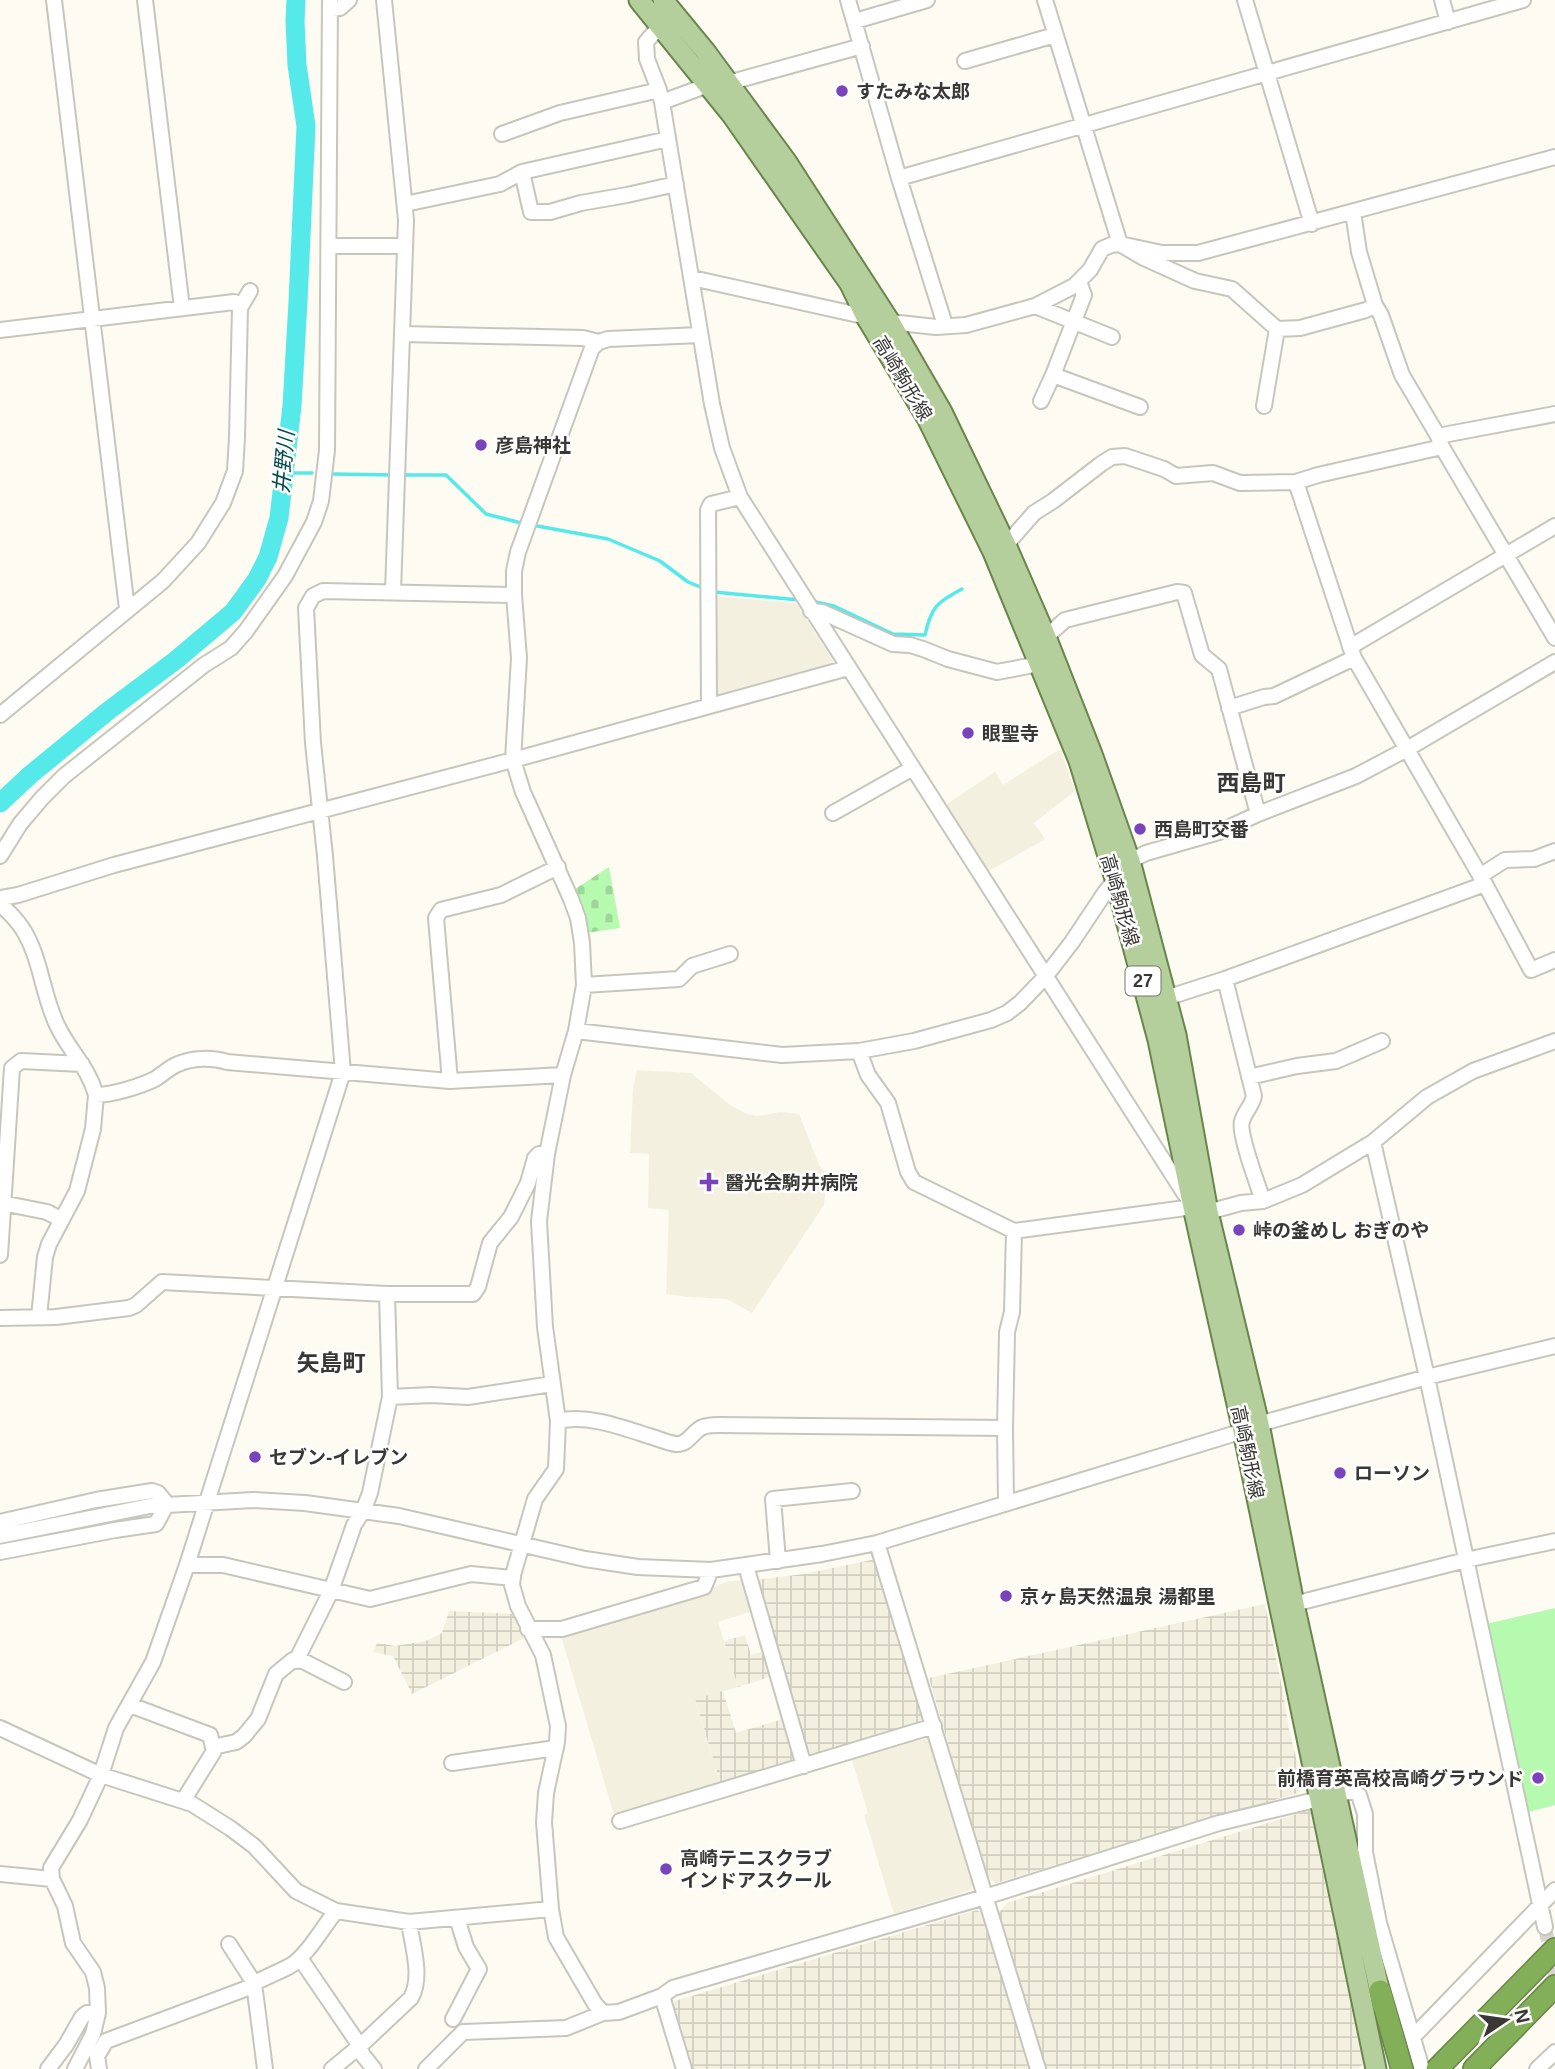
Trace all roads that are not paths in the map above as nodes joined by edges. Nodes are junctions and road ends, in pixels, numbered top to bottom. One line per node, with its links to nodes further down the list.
1 (54, 0): 44 (street)
2 (145, 0): 41 (street)
3 (349, 0): 13 (street)
4 (384, 0): 30 (street)
5 (639, 0): 16 (main road, 高崎駒形線 / 27)
6 (663, 0): 21 (main road, 高崎駒形線 / 27)
7 (848, 0): 14 (street)
8 (928, 0): 14 (street)
9 (1045, 0): 17 (street)
10 (1245, 0): 20 (street)
11 (1442, 0): 15 (street)
12 (1523, 0): 15 (street)
13 (330, 5): 34 (street)
14 (855, 21): 18 (street)
15 (1448, 22): 20 (street)
16 (660, 26): 21 (main road, 高崎駒形線 / 27); 22 (street)
17 (1055, 35): 19 (street); 23 (street)
18 (862, 46): 21 (street); 28 (street)
19 (965, 61)
20 (1267, 74): 23 (street); 32 (street)
21 (718, 84): 22 (street); 43 (main road, 高崎駒形線 / 27); 45 (main road, 高崎駒形線 / 27)
22 (661, 96): 24 (street); 25 (street)
23 (1083, 127): 28 (street); 33 (street)
24 (502, 134)
25 (668, 139): 27 (street); 29 (street)
26 (1555, 157): 31 (street)
27 (522, 172): 29 (street); 30 (street)
28 (899, 178): 47 (street)
29 (676, 184): 36 (street)
30 (405, 204): 35 (street)
31 (1353, 212): 32 (street); 39 (street)
32 (1312, 224): 33 (street)
33 (1119, 244): 37 (street); 48 (street)
34 (329, 246): 35 (street); 85 (street)
35 (405, 246): 50 (street)
36 (692, 278): 43 (street); 51 (street)
37 (1079, 282): 40 (street); 46 (street)
38 (250, 291): 42 (street)
39 (1375, 305): 48 (street); 59 (street)
40 (1035, 306): 46 (street); 47 (street)
41 (182, 308): 42 (street); 44 (street)
42 (240, 308): 67 (street)
43 (865, 315): 45 (street); 73 (main road, 高崎駒形線 / 27)
44 (92, 319): 49 (street); 67 (street)
45 (890, 322): 47 (street); 63 (main road, 高崎駒形線 / 27)
46 (1073, 322): 52 (street); 54 (street)
47 (946, 325)
48 (1277, 329): 56 (street)
49 (0, 330)
50 (402, 334): 53 (street); 65 (street)
51 (700, 335): 53 (street); 61 (street)
52 (1112, 337)
53 (599, 342): 66 (street)
54 (1053, 375): 55 (street); 57 (street)
55 (1041, 401)
56 (1264, 406)
57 (1140, 407)
58 (1555, 414): 59 (street)
59 (1440, 442): 60 (street); 64 (street)
60 (1296, 482): 63 (street); 71 (street)
61 (740, 497): 68 (street); 75 (street)
62 (1555, 526): 64 (street)
63 (1006, 545): 69 (main road, 高崎駒形線 / 27)
64 (1506, 555): 70 (street); 71 (street)
65 (393, 592): 66 (street); 81 (street)
66 (514, 595): 79 (street)
67 (127, 609): 77 (street)
68 (811, 611): 73 (street); 74 (street)
69 (1046, 637): 76 (street); 86 (main road, 高崎駒形線 / 27)
70 (1555, 638)
71 (1352, 652): 76 (street); 78 (street)
72 (1555, 662): 78 (street)
73 (1040, 663): 88 (main road, 高崎駒形線 / 27)
74 (848, 668): 75 (street); 80 (street)
75 (709, 706): 79 (street)
76 (1229, 708): 83 (street)
77 (0, 715)
78 (1407, 749): 83 (street); 89 (street)
79 (513, 760): 81 (street); 87 (street)
80 (913, 768): 82 (street); 94 (street)
81 (319, 811): 90 (street); 103 (street)
82 (833, 813)
83 (1258, 814): 86 (street)
84 (1555, 851): 89 (street)
85 (0, 856)
86 (1130, 861): 88 (street); 97 (main road, 高崎駒形線 / 27)
87 (558, 867): 96 (street); 106 (street)
88 (1115, 879): 94 (street); 112 (main road, 高崎駒形線 / 27)
89 (1483, 880): 93 (street); 95 (street)
90 (0, 898)
91 (0, 904): 102 (street)
92 (730, 954): 96 (street)
93 (1555, 960)
94 (1045, 977): 101 (street); 112 (street)
95 (1225, 979): 97 (street); 105 (street)
96 (584, 985): 98 (street)
97 (1166, 998): 112 (main road, 高崎駒形線 / 27)
98 (576, 1031): 101 (street); 104 (street)
99 (1382, 1041): 105 (street)
100 (1555, 1041): 108 (street)
101 (859, 1051): 114 (street)
102 (82, 1064): 107 (street); 111 (street)
103 (343, 1072): 106 (street); 107 (street); 116 (street)
104 (563, 1075): 106 (street); 109 (street)
105 (1249, 1077): 110 (street)
106 (450, 1082)
107 (96, 1095): 113 (street)
108 (1373, 1142): 110 (street); 121 (street)
109 (548, 1154): 117 (street); 122 (street)
110 (1263, 1201): 112 (street)
111 (2, 1203): 113 (street); 115 (street)
112 (1201, 1209): 114 (street); 126 (main road, 高崎駒形線 / 27)
113 (62, 1220): 118 (street)
114 (1014, 1231): 125 (street)
115 (0, 1255)
116 (276, 1287): 117 (street); 118 (street); 128 (street)
117 (387, 1294): 123 (street)
118 (39, 1317): 119 (street)
119 (0, 1318)
120 (1555, 1346): 121 (street)
121 (1427, 1377): 126 (street); 138 (street)
122 (552, 1384): 123 (street); 124 (street)
123 (390, 1397): 131 (street)
124 (558, 1421): 125 (street); 136 (street)
125 (1005, 1428): 129 (street)
126 (1251, 1428): 129 (street); 145 (main road, 高崎駒形線 / 27); 157 (main road, 高崎駒形線 / 27)
127 (852, 1491): 139 (street)
128 (207, 1502): 130 (street); 131 (street); 140 (street)
129 (1006, 1502): 135 (street)
130 (167, 1504): 132 (street); 133 (street); 137 (street)
131 (363, 1511): 136 (street); 144 (street)
132 (0, 1522)
133 (0, 1536)
134 (1555, 1541): 138 (street)
135 (877, 1543): 139 (street); 150 (street)
136 (523, 1545): 142 (street); 143 (street)
137 (0, 1552)
138 (1466, 1560): 145 (street); 164 (street)
139 (778, 1561): 141 (street)
140 (187, 1565): 144 (street); 149 (street)
141 (746, 1566): 142 (street); 155 (street)
142 (711, 1570): 146 (street)
143 (513, 1578): 144 (street); 146 (street)
144 (331, 1591): 147 (street)
145 (1294, 1604): 157 (main road, 高崎駒形線 / 27)
146 (528, 1629): 153 (street)
147 (296, 1661): 148 (street); 152 (street)
148 (344, 1682)
149 (130, 1705): 152 (street); 156 (street)
150 (934, 1726): 155 (street); 163 (street)
151 (0, 1728): 156 (street)
152 (213, 1747): 158 (street)
153 (556, 1748): 154 (street); 165 (street)
154 (452, 1763)
155 (804, 1766): 159 (street)
156 (101, 1775): 158 (street); 161 (street)
157 (1328, 1797): 163 (street); 175 (main road, 高崎駒形線 / 27); 180 (street); 192 (main road, 高崎駒形線 / 27)
158 (183, 1801): 166 (street)
159 (620, 1821)
160 (0, 1874): 161 (street)
161 (52, 1879): 177 (street)
162 (1555, 1890): 164 (street)
163 (985, 1897): 176 (street); 191 (street)
164 (1541, 1906): 169 (street); 180 (street)
165 (551, 1909): 167 (street); 178 (street)
166 (336, 1911): 168 (street); 172 (street)
167 (457, 1918): 168 (street); 179 (street)
168 (409, 1922): 181 (street)
169 (1545, 1927)
170 (229, 1944): 173 (street)
171 (1555, 1949): 196 (highway)
172 (300, 1958): 173 (street); 181 (street)
173 (254, 1983): 185 (street); 186 (street)
174 (1555, 1986): 197 (highway)
175 (1380, 1991): 193 (main road, 高崎駒形線 / 27); 194 (highway)
176 (662, 1996): 178 (street); 190 (street)
177 (98, 2013): 183 (street); 184 (street)
178 (603, 2013): 189 (street)
179 (453, 2020)
180 (1413, 2037): 195 (street)
181 (360, 2046): 187 (street); 188 (street)
182 (1555, 2052): 198 (street)
183 (48, 2069)
184 (75, 2069)
185 (99, 2069)
186 (265, 2069)
187 (332, 2069)
188 (374, 2069)
189 (426, 2069)
190 (684, 2069)
191 (1038, 2069)
192 (1376, 2069)
193 (1396, 2069)
194 (1402, 2069)
195 (1422, 2069)
196 (1438, 2069)
197 (1474, 2069)
198 (1536, 2069)

